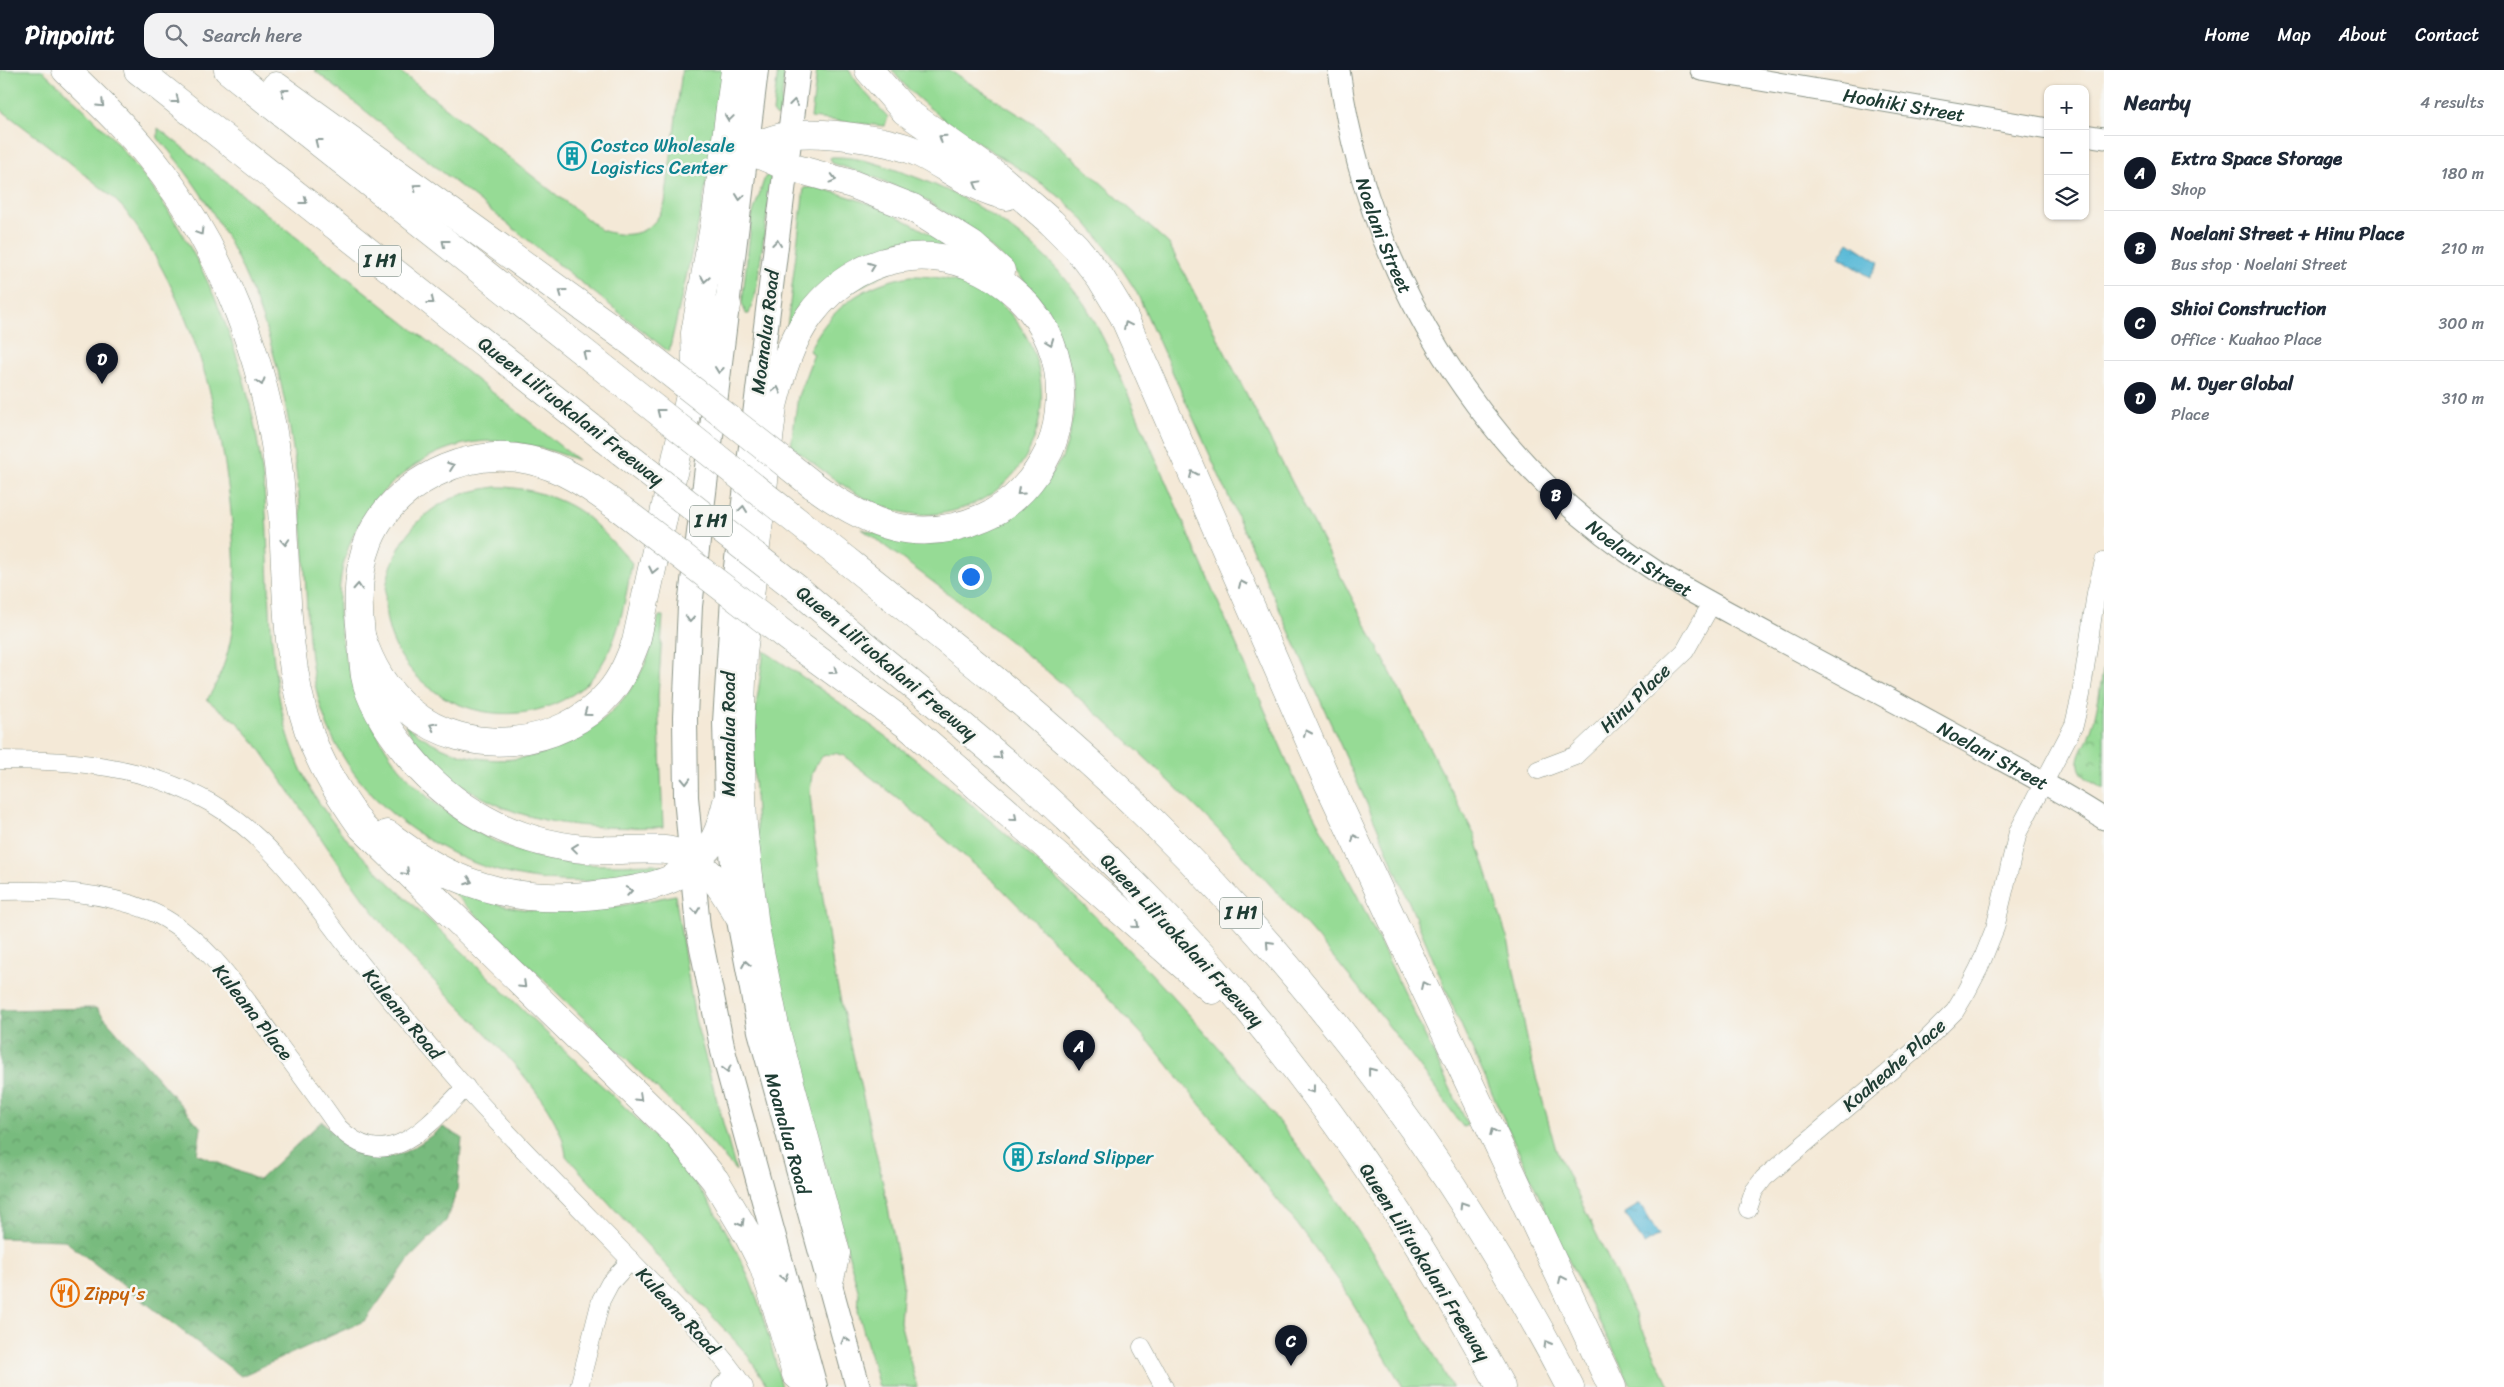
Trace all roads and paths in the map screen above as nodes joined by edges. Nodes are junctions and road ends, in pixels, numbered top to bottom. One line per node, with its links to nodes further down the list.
1 (66, 70): 24 (highway, one-way to 24)
2 (138, 70): 33 (highway, Queen Liliʻuokalani Freeway / I H1, one-way to 33, bridge)
3 (228, 70): 47 (highway, I H1, one-way to 3, bridge)
4 (254, 70): 19 (highway, one-way to 4, bridge)
5 (735, 70): 20 (highway, one-way to 20)
6 (756, 70): 15 (main road)
7 (798, 70): 12 (main road, Moanalua Road, one-way to 7)
8 (868, 70): 17 (highway, one-way to 8)
9 (1339, 70): 22 (street, Noelani Street)
10 (1701, 70): 11 (street, Hoohiki Street)
11 (2044, 128)
12 (790, 135): 15 (highway); 16 (main road, Moanalua Road); 17 (highway, one-way to 12)
13 (2089, 136): 14 (street)
14 (2104, 138)
15 (746, 149): 16 (highway); 18 (main road, one-way to 18)
16 (786, 166): 19 (highway, one-way to 19); 28 (main road, Moanalua Road, one-way to 16)
17 (1023, 199): 48 (highway, one-way to 17)
18 (727, 305): 20 (highway); 30 (main road, one-way to 30)
19 (1032, 310): 37 (highway, one-way to 19)
20 (696, 368): 23 (highway, one-way to 23)
21 (2104, 561): 27 (street, Koaheahe Place)
22 (1712, 603): 26 (street, Hinu Place); 27 (street, Noelani Street)
23 (361, 636): 30 (highway, one-way to 23); 33 (highway, one-way to 33, bridge)
24 (309, 732): 30 (highway, one-way to 30); 42 (highway, one-way to 42)
25 (0, 760): 34 (street, Kuleana Road)
26 (1538, 770)
27 (2043, 782): 29 (street, Noelani Street); 35 (street, Koaheahe Place)
28 (727, 802): 30 (highway); 32 (main road, Moanalua Road)
29 (2104, 819)
30 (691, 861): 32 (highway); 43 (main road, one-way to 43)
31 (0, 891): 34 (street, Kuleana Place)
32 (738, 915): 37 (main road, Moanalua Road, one-way to 32)
33 (1283, 1052): 46 (highway, Queen Liliʻuokalani Freeway / I H1, one-way to 46)
34 (466, 1087): 36 (street, Kuleana Road)
35 (1748, 1209)
36 (631, 1260): 39 (street, Kuleana Road); 40 (street)
37 (829, 1282): 44 (main road, Moanalua Road, one-way to 37)
38 (1142, 1347): 45 (street)
39 (740, 1380): 41 (street)
40 (579, 1387)
41 (721, 1387)
42 (810, 1387)
43 (815, 1387)
44 (858, 1387)
45 (1164, 1387)
46 (1501, 1387)
47 (1570, 1387)
48 (1612, 1387)

